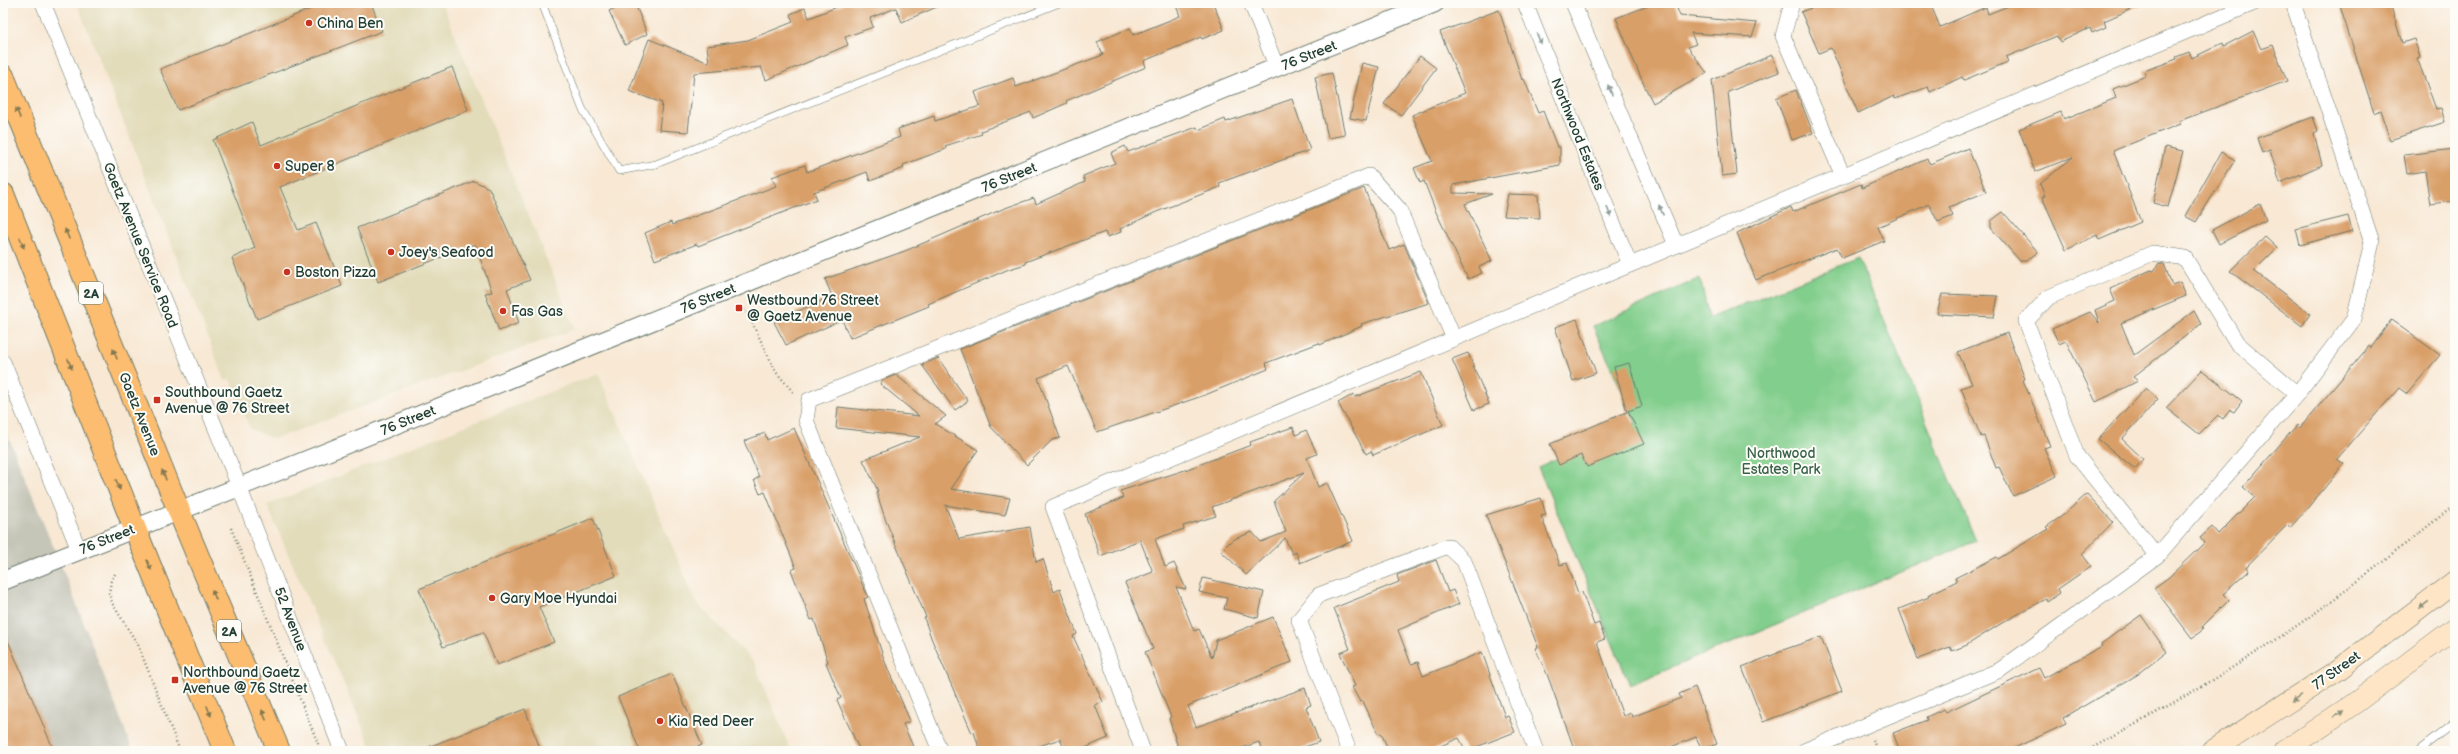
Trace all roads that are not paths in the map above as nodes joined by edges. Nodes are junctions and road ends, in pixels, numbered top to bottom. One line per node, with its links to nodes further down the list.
1 (43, 3): 20 (street, Gaetz Avenue Service Road)
2 (542, 3): 3 (lane)
3 (1059, 3)
4 (1251, 3): 11 (street)
5 (1435, 3): 11 (street, 76 Street)
6 (1525, 3): 16 (street, Northwood Estates, one-way to 16)
7 (1573, 3): 15 (street, one-way to 7)
8 (1792, 3): 13 (street)
9 (2254, 3): 13 (street)
10 (2293, 3): 19 (street)
11 (1277, 68): 20 (street, 76 Street)
12 (3, 76): 21 (main road, Gaetz Avenue / 2A, one-way to 12)
13 (1843, 176): 15 (street)
14 (3, 194): 22 (main road, one-way to 22)
15 (1676, 245): 16 (street)
16 (1630, 265): 17 (street)
17 (1454, 339): 32 (street); 33 (street)
18 (3, 362): 23 (street)
19 (2297, 394): 24 (street); 24 (street)
20 (239, 487): 21 (street, 76 Street); 31 (street, 52 Avenue)
21 (179, 511): 22 (street, 76 Street); 30 (main road, Gaetz Avenue / 2A, one-way to 21)
22 (135, 529): 23 (street, 76 Street); 29 (main road, one-way to 29)
23 (79, 550): 26 (street, 76 Street)
24 (2157, 556): 36 (street)
25 (2455, 581): 37 (main road, 77 Street, one-way to 37)
26 (3, 582)
27 (2455, 628): 38 (main road, one-way to 27)
28 (2455, 722): 39 (lane)
29 (225, 751)
30 (279, 751)
31 (342, 751)
32 (940, 751)
33 (1143, 751)
34 (1349, 751): 35 (street)
35 (1536, 751)
36 (1804, 751)
37 (2212, 751)
38 (2284, 751)
39 (2418, 751)

